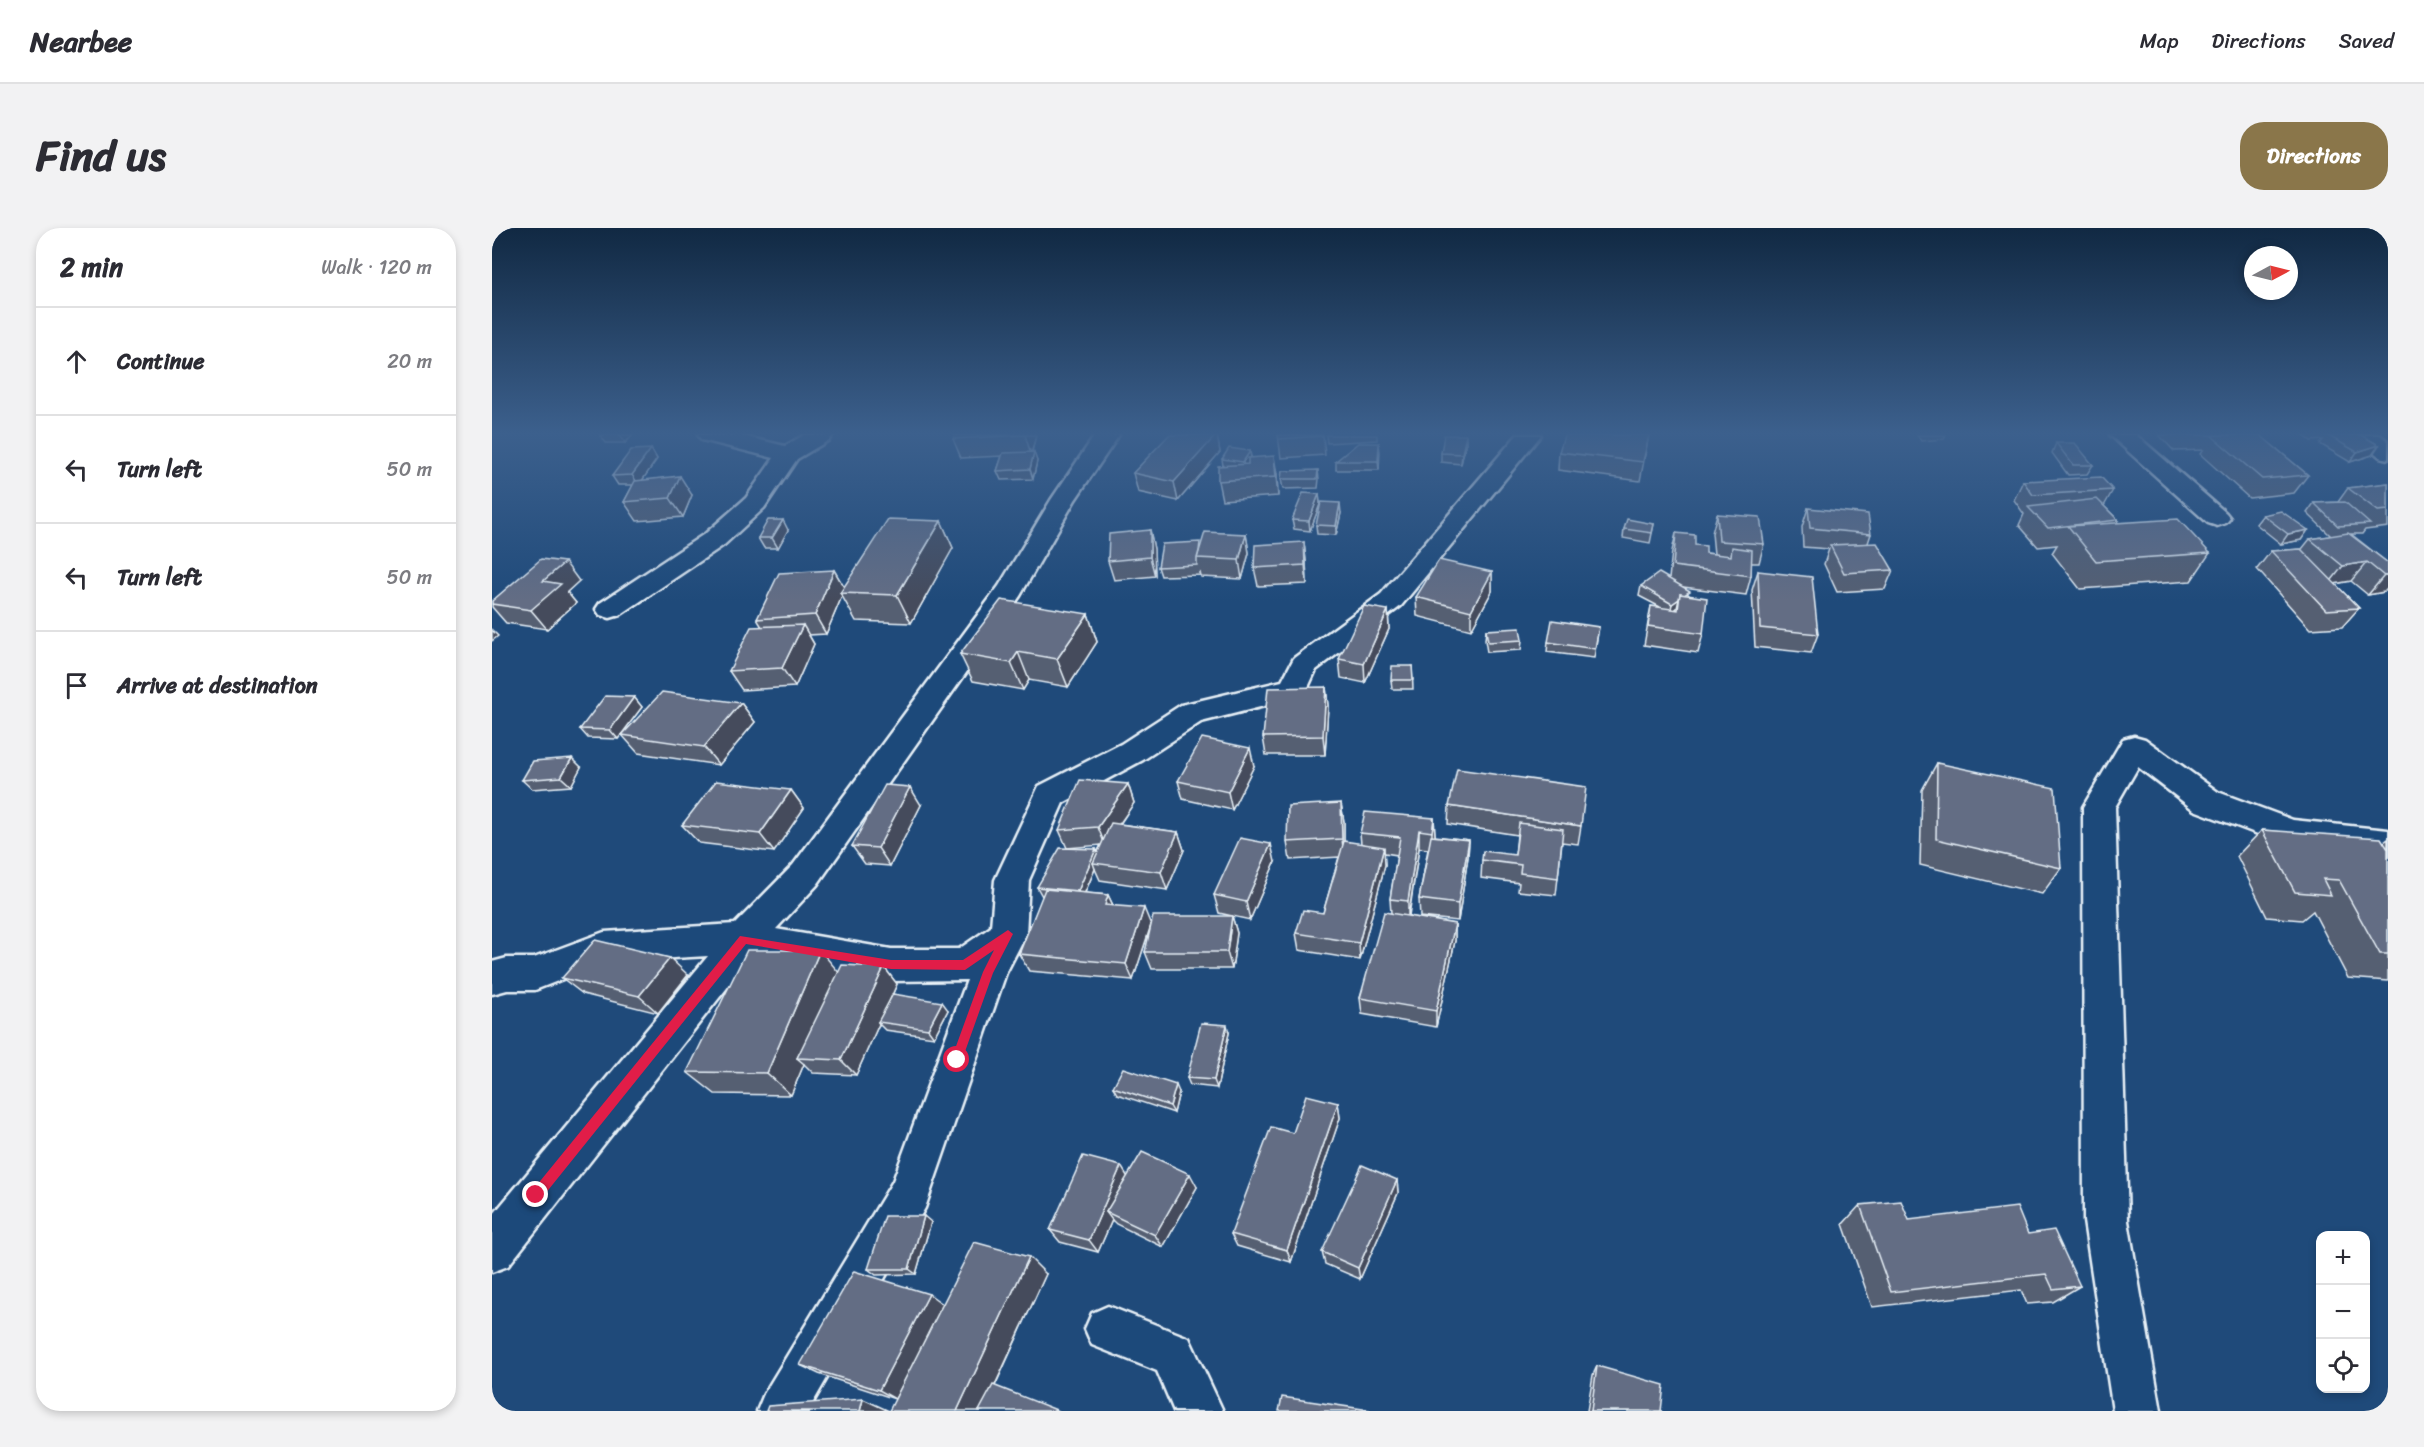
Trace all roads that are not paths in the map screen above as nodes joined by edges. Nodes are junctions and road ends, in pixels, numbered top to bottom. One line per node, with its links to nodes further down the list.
1 (763, 490): 6 (street)
2 (1070, 490): 9 (street)
3 (1483, 490): 8 (street)
4 (2185, 490): 5 (street)
5 (2217, 518)
6 (610, 609)
7 (2388, 843): 15 (street)
8 (1008, 934): 9 (street); 13 (street)
9 (744, 939): 10 (street); 11 (street)
10 (492, 978)
11 (492, 1250)
12 (1108, 1329): 14 (street)
13 (781, 1411)
14 (1199, 1411)
15 (2137, 1411)

